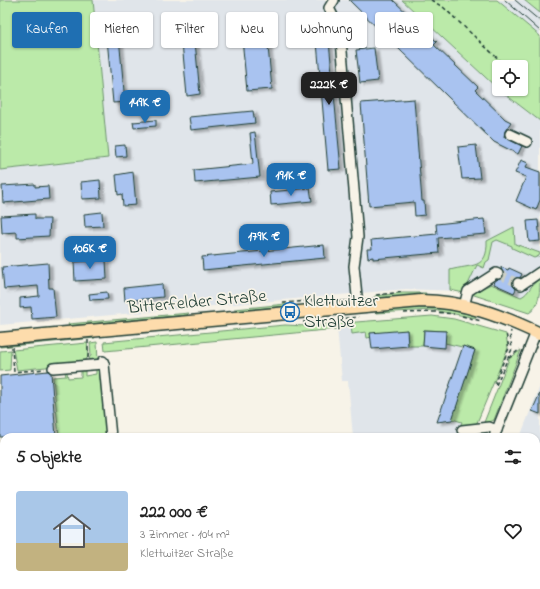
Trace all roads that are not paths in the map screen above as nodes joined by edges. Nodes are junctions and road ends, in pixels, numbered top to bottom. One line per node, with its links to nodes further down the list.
1 (332, 4): 7 (street)
2 (510, 134): 3 (street)
3 (527, 142)
4 (540, 272): 6 (street)
5 (498, 274): 8 (street)
6 (518, 283)
7 (358, 306): 8 (main road, Bitterfelder Straße); 10 (main road, Bitterfelder Straße)
8 (464, 306): 9 (main road, Bitterfelder Straße)
9 (539, 329): 14 (street)
10 (0, 339)
11 (53, 368): 13 (street)
12 (462, 430): 14 (street)
13 (111, 433)
14 (496, 433)

